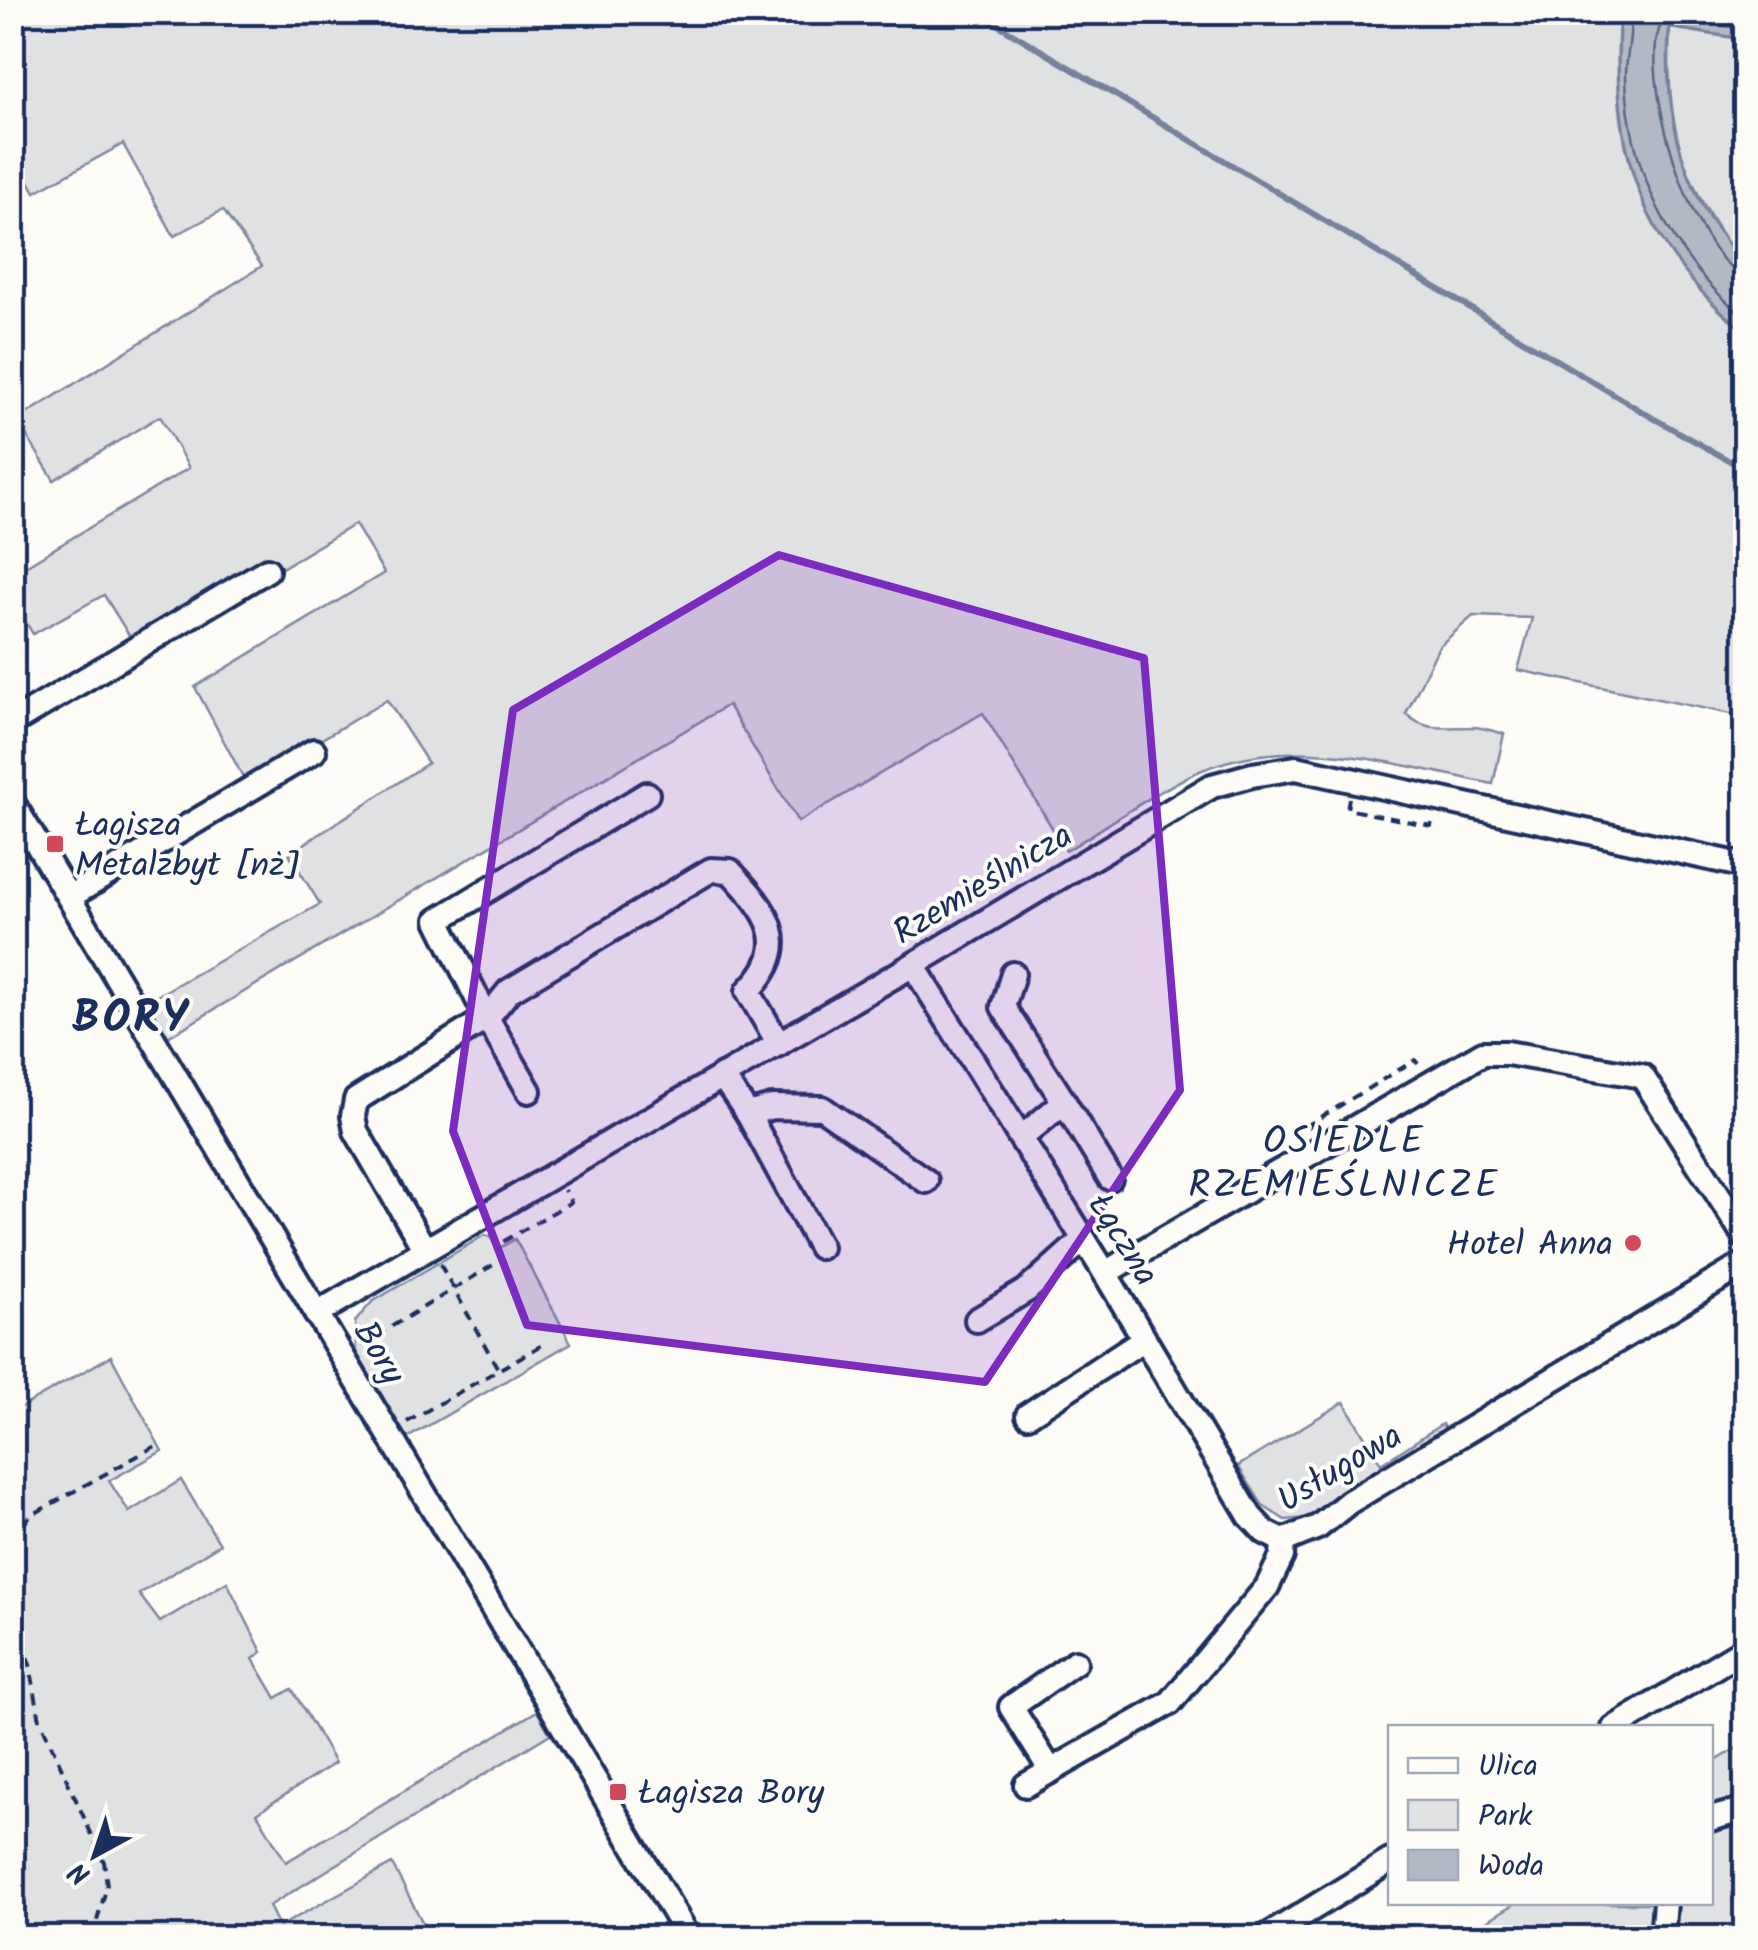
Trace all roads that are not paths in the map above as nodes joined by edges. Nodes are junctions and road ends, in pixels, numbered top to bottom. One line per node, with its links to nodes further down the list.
1 (267, 570): 2 (street)
2 (12, 723)
3 (314, 750): 7 (street)
4 (647, 794): 10 (street)
5 (12, 802): 7 (street, Bory)
6 (1746, 866): 8 (street, Rzemieślnicza)
7 (68, 897): 25 (street, Bory)
8 (914, 966): 11 (street, Rzemieślnicza); 16 (street, Łączna)
9 (1013, 974): 14 (street)
10 (487, 1018): 11 (street); 13 (street); 22 (street)
11 (779, 1044): 12 (street, Rzemieślnicza)
12 (722, 1076): 15 (street); 22 (street, Rzemieślnicza)
13 (529, 1091)
14 (1064, 1102): 16 (street); 17 (street)
15 (748, 1114): 18 (street); 21 (street)
16 (1020, 1138): 20 (street, Łączna)
17 (1110, 1178)
18 (926, 1181)
19 (1746, 1238): 24 (street)
20 (1083, 1240): 24 (street, Łączna); 26 (street)
21 (820, 1247)
22 (431, 1255): 25 (street, Rzemieślnicza)
23 (1746, 1264): 29 (street, Usługowa)
24 (1104, 1273): 27 (street, Łączna)
25 (316, 1314): 40 (street, Bory)
26 (977, 1320)
27 (1144, 1340): 28 (street); 29 (street, Łączna)
28 (1028, 1415)
29 (1283, 1541): 33 (street, Usługowa)
30 (1746, 1648): 32 (street)
31 (1075, 1662): 33 (street)
32 (1619, 1725)
33 (1051, 1771): 34 (street, Usługowa)
34 (1026, 1785)
35 (1746, 1809): 36 (street)
36 (1713, 1818)
37 (1388, 1863): 39 (street)
38 (1665, 1905): 42 (street)
39 (1289, 1931): 41 (street)
40 (689, 1938)
41 (1264, 1938)
42 (1662, 1938)

